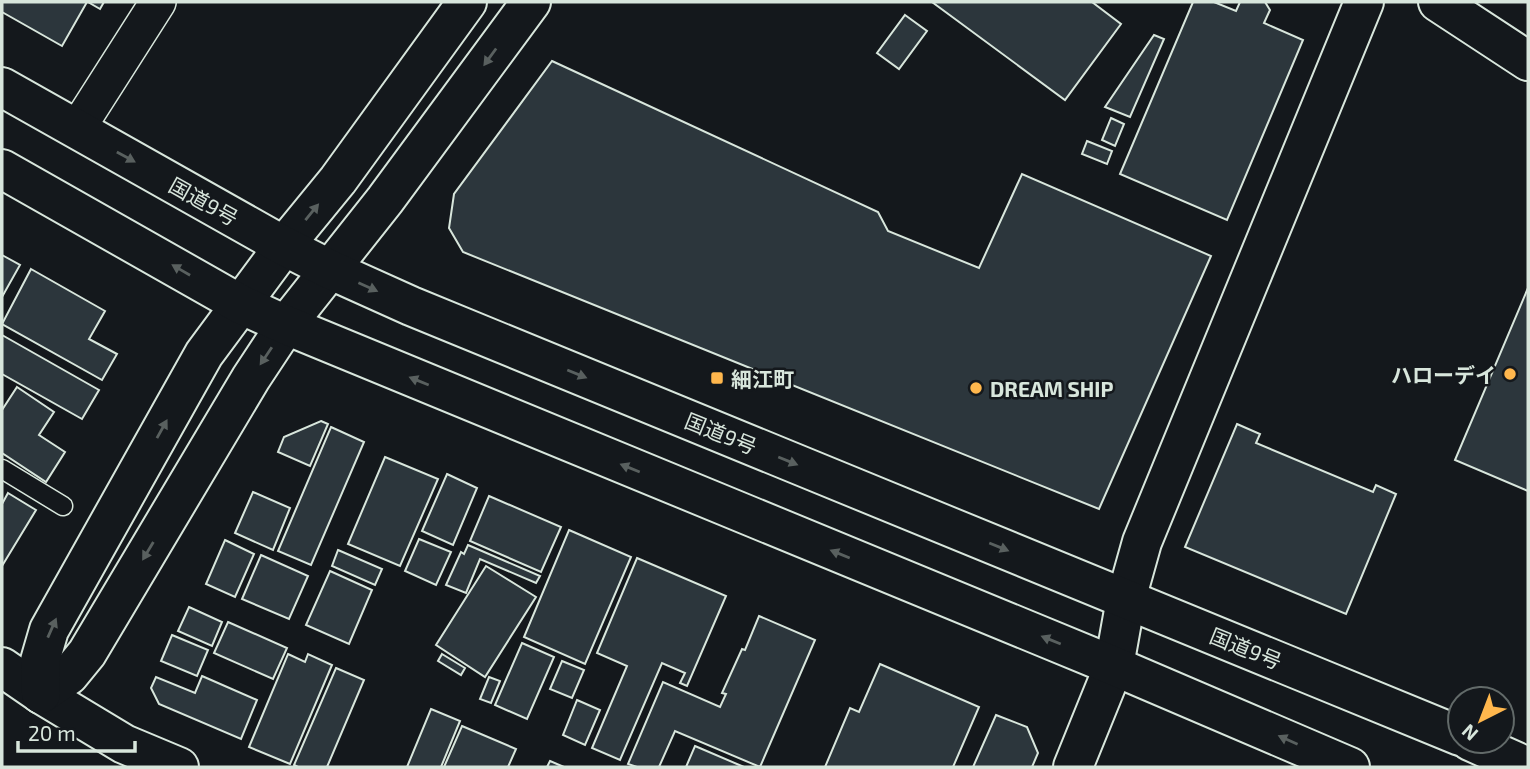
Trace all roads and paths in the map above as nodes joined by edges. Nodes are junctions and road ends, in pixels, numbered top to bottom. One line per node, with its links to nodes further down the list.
1 (158, 2): 8 (street)
2 (467, 2): 10 (main road, one-way to 2)
3 (531, 2): 11 (main road, one-way to 11)
4 (1364, 2): 16 (main road)
5 (1438, 2): 6 (main road)
6 (1528, 61)
7 (2, 88): 8 (main road, 国道9号)
8 (77, 129): 10 (main road, 国道9号, one-way to 10)
9 (2, 169): 12 (main road, one-way to 9)
10 (284, 246): 11 (main road, 国道9号); 12 (main road)
11 (331, 270): 13 (main road); 16 (main road, 国道9号, one-way to 16)
12 (240, 304): 13 (main road); 19 (main road, one-way to 12)
13 (286, 325): 17 (main road, one-way to 13); 19 (main road, one-way to 19)
14 (2, 469): 15 (lane)
15 (63, 506)
16 (1126, 599): 17 (main road); 20 (main road, 国道9号)
17 (1114, 666): 23 (main road); 24 (main road, one-way to 17)
18 (2, 667): 19 (main road)
19 (41, 694): 22 (main road)
20 (1446, 730)
21 (1502, 755): 25 (main road)
22 (179, 767)
23 (1073, 767)
24 (1350, 767)
25 (1528, 767)

